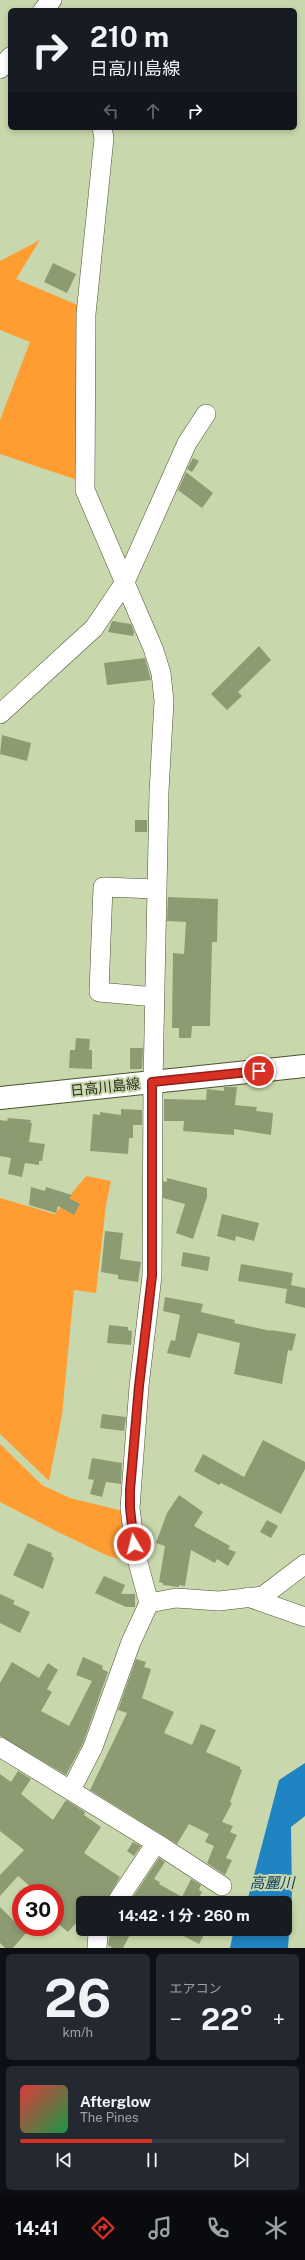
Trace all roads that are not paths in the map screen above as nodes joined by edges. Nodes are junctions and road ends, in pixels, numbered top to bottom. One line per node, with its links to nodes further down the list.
1 (52, 0): 2 (street)
2 (45, 8)
3 (8, 60): 4 (street)
4 (0, 69)
5 (102, 130): 7 (street)
6 (206, 414): 7 (street)
7 (125, 582): 8 (street); 9 (street)
8 (0, 714)
9 (157, 889): 10 (street); 10 (street)
10 (155, 997): 12 (street)
11 (305, 1066): 12 (main road, 日高川島線)
12 (152, 1082): 13 (main road, 日高川島線); 16 (street)
13 (0, 1098)
14 (305, 1564): 15 (street)
15 (248, 1597): 16 (street); 17 (street)
16 (149, 1603): 19 (street)
17 (305, 1617)
18 (0, 1747): 19 (street)
19 (71, 1790): 20 (street)
20 (156, 1843): 21 (street); 22 (street)
21 (222, 1886)
22 (121, 1896)
23 (98, 1936): 24 (street)
24 (97, 1948)

